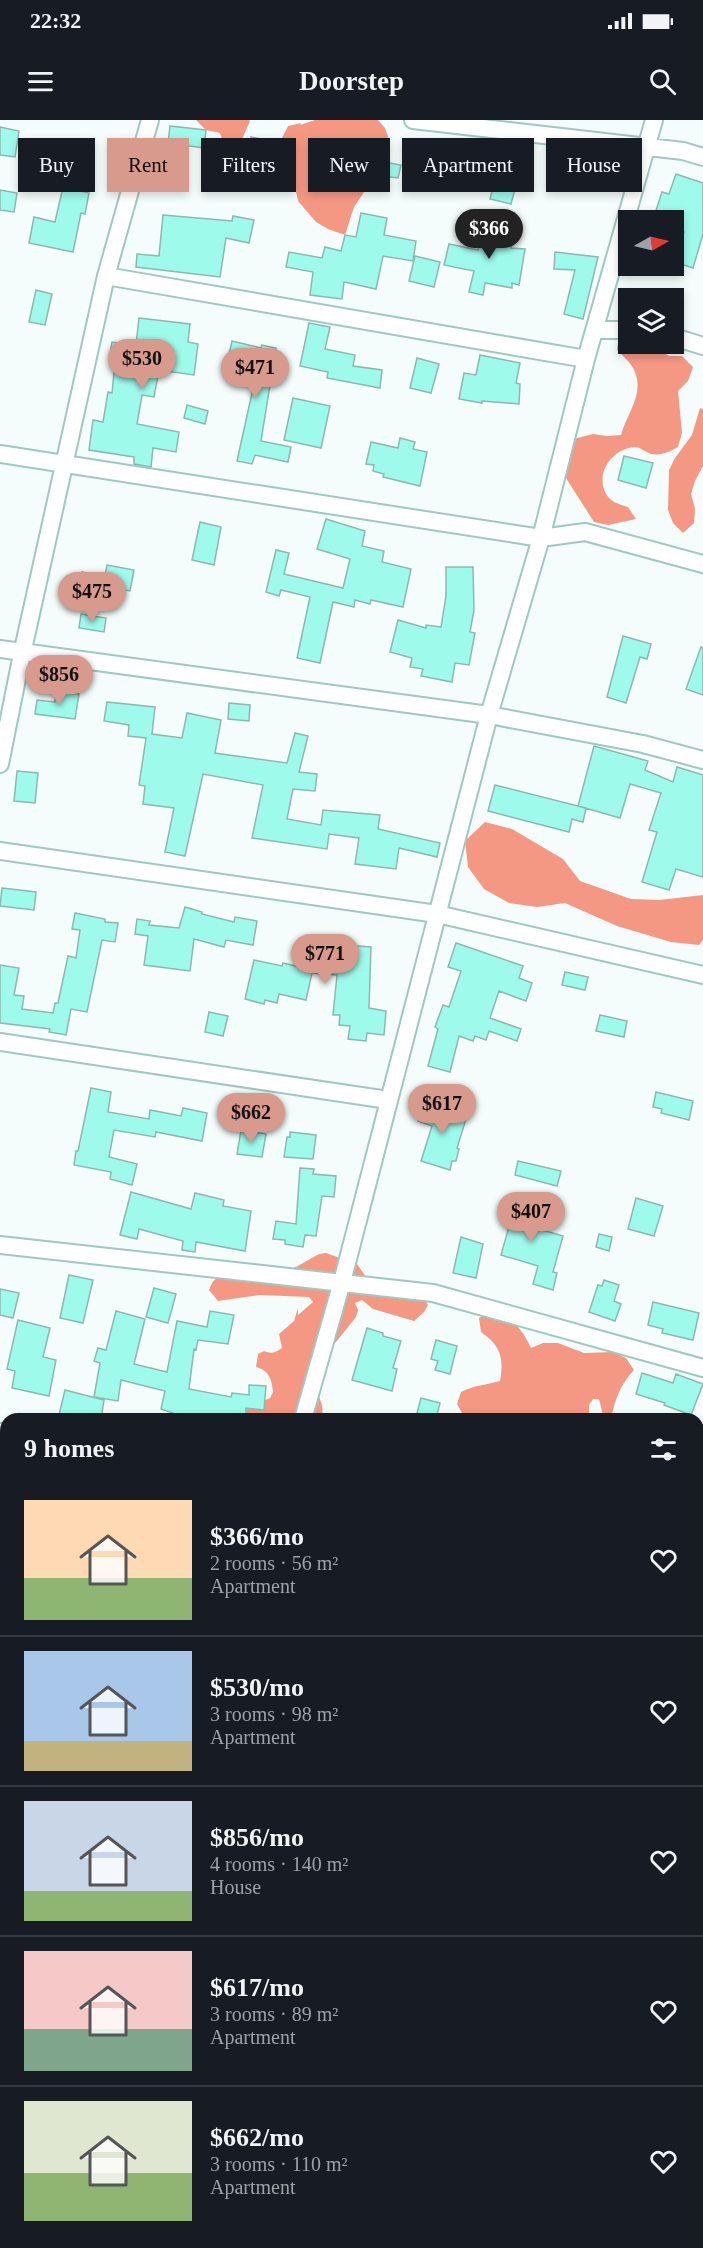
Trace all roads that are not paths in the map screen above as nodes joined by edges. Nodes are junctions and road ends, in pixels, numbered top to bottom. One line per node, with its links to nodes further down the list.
1 (150, 120): 6 (street)
2 (413, 120): 4 (street)
3 (654, 120): 4 (street)
4 (646, 147): 5 (street); 7 (street)
5 (703, 157)
6 (106, 276): 11 (street); 13 (street)
7 (594, 330): 8 (street); 11 (street)
8 (618, 330)
9 (684, 339): 10 (street)
10 (703, 346)
11 (586, 359): 14 (street)
12 (0, 454): 13 (street)
13 (64, 465): 14 (street); 17 (street)
14 (541, 538): 15 (street); 18 (street)
15 (703, 564)
16 (0, 649): 17 (street)
17 (22, 654): 18 (street); 20 (street)
18 (489, 715): 19 (street); 22 (street)
19 (703, 760)
20 (0, 764)
21 (0, 851): 22 (street)
22 (437, 914): 23 (street); 25 (street)
23 (703, 975)
24 (0, 1042): 25 (street)
25 (388, 1100): 27 (street)
26 (0, 1245): 27 (street)
27 (342, 1282): 28 (street); 29 (street)
28 (703, 1368)
29 (305, 1413)

